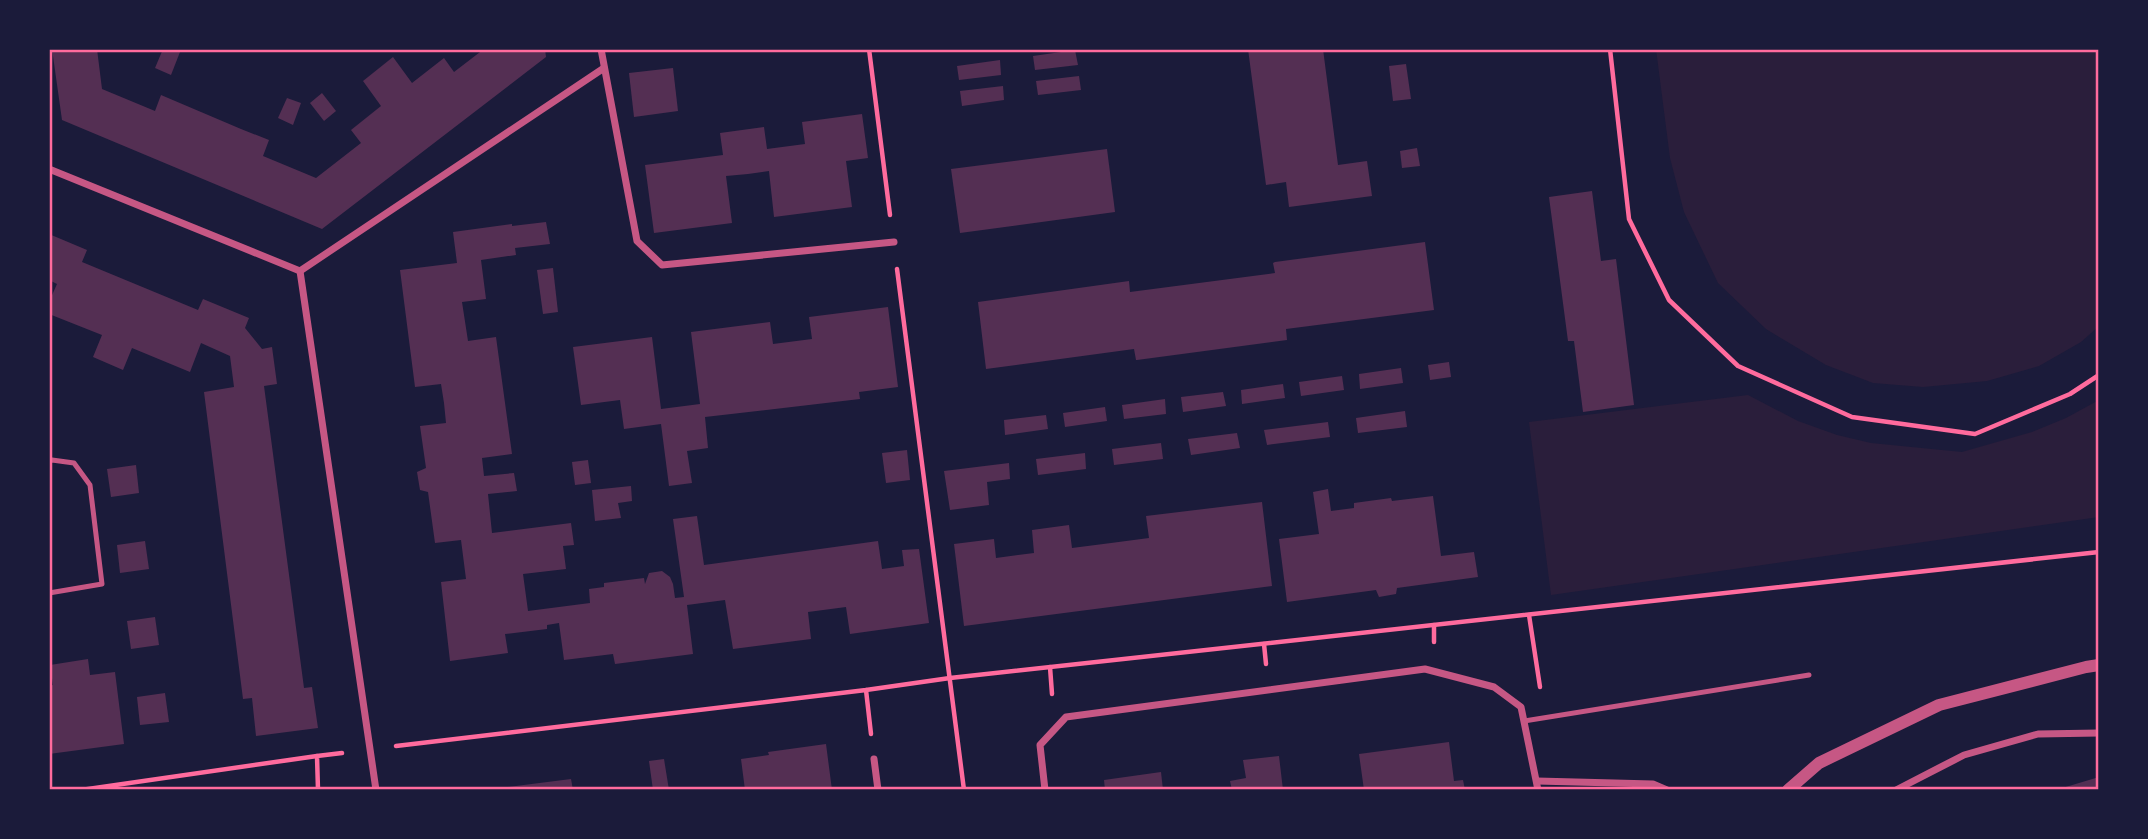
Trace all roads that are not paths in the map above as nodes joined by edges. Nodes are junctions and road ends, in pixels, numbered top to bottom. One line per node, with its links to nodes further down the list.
1 (601, 49): 2 (street)
2 (604, 68): 4 (street); 5 (street)
3 (49, 169): 5 (street)
4 (894, 242)
5 (300, 271): 14 (street)
6 (49, 461): 7 (lane)
7 (49, 593)
8 (2099, 665): 19 (street)
9 (1809, 675): 10 (lane)
10 (1524, 720): 13 (street); 16 (street)
11 (2099, 733): 20 (street)
12 (874, 759): 15 (street)
13 (1537, 780): 17 (street); 18 (street)
14 (376, 790)
15 (878, 790)
16 (1045, 790)
17 (1538, 790)
18 (1667, 790)
19 (1788, 790)
20 (1896, 790)

